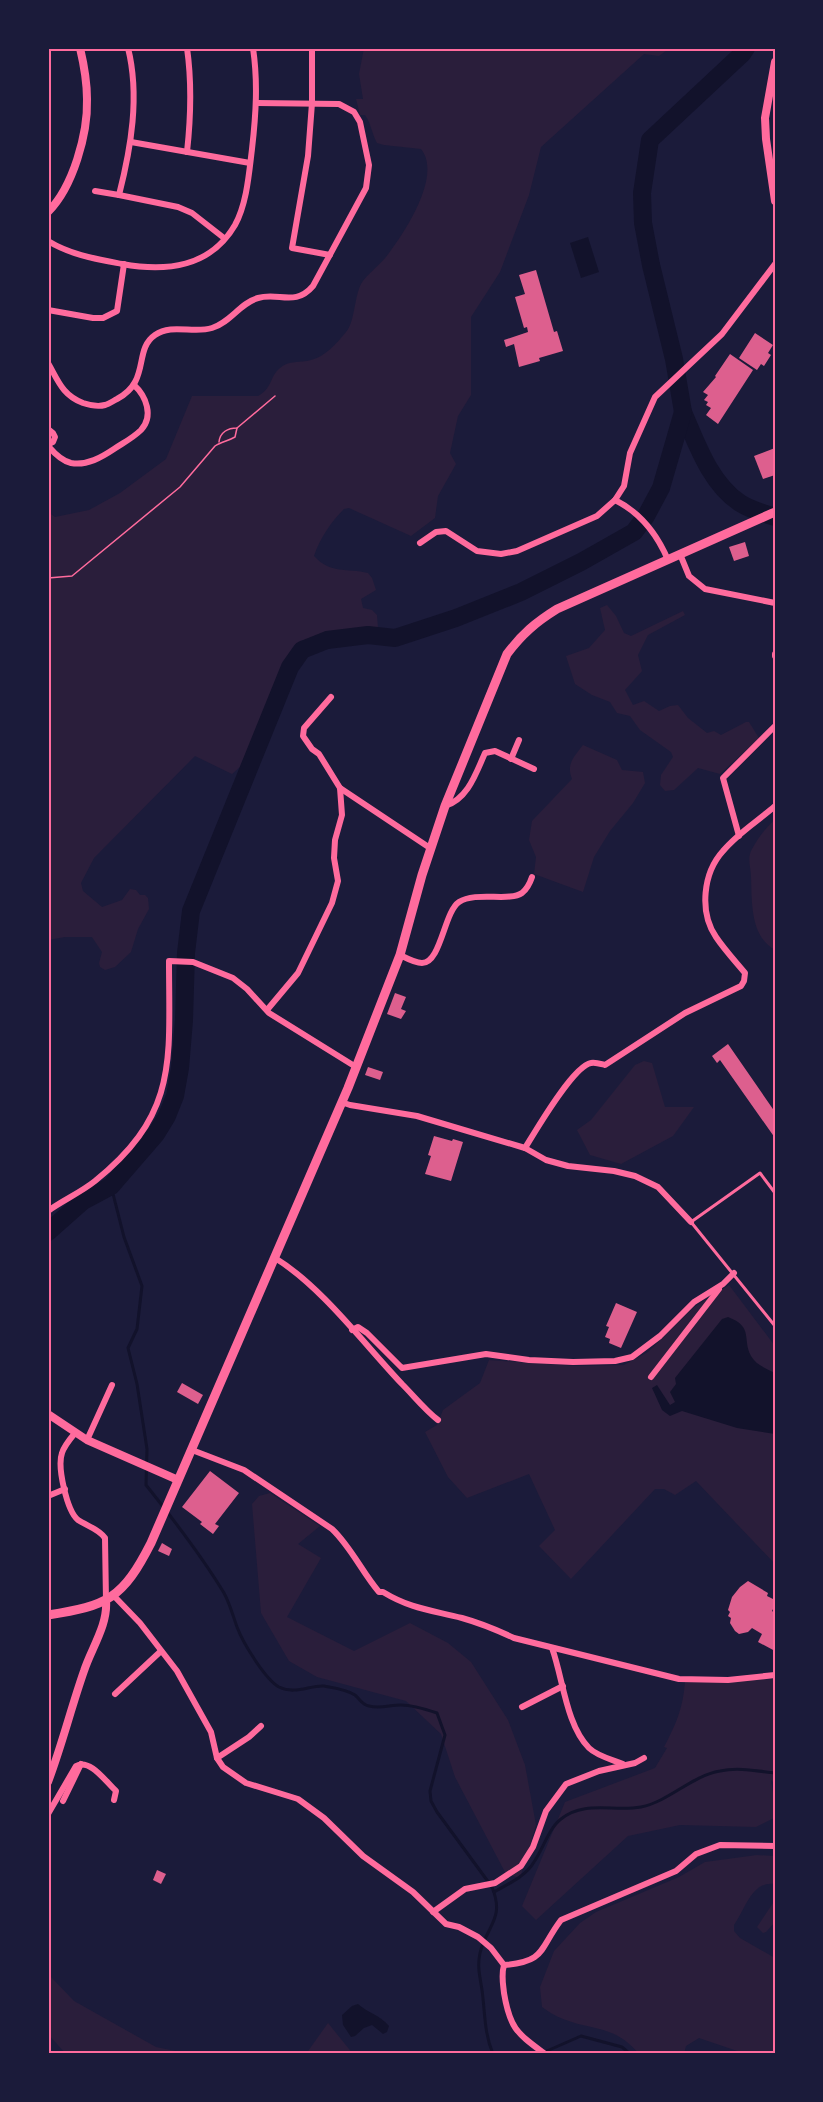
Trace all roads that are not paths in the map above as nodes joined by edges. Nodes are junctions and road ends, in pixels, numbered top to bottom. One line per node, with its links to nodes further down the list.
1 (80, 48): 15 (street)
2 (128, 48): 9 (street)
3 (187, 48): 10 (street)
4 (253, 48): 7 (street)
5 (312, 48): 8 (street)
6 (775, 62): 14 (street)
7 (257, 103): 8 (street); 11 (street)
8 (312, 103): 18 (street); 18 (street)
9 (131, 142): 10 (street); 13 (street)
10 (187, 152): 11 (street)
11 (250, 163): 16 (street)
12 (95, 191): 13 (street)
13 (119, 195): 16 (street)
14 (775, 201)
15 (48, 212)
16 (224, 238): 19 (street)
17 (48, 241): 19 (street)
18 (330, 255): 23 (street)
19 (124, 264): 21 (street)
20 (775, 264): 27 (street)
21 (48, 310)
22 (48, 363): 23 (street)
23 (134, 385): 26 (street)
24 (52, 422): 25 (street)
25 (48, 429): 26 (street)
26 (49, 443)
27 (617, 501): 29 (street); 31 (street)
28 (775, 512): 30 (main road)
29 (420, 543)
30 (680, 554): 31 (main road); 32 (street)
31 (668, 560): 39 (main road)
32 (775, 603)
33 (330, 697): 38 (street)
34 (775, 726): 41 (street)
35 (519, 740): 36 (street)
36 (511, 759): 37 (street); 39 (street)
37 (534, 769)
38 (340, 788): 42 (street); 45 (street)
39 (445, 806): 42 (main road)
40 (775, 806): 41 (street)
41 (739, 836): 48 (street)
42 (430, 848): 44 (main road)
43 (532, 878): 44 (street)
44 (400, 955): 46 (main road)
45 (267, 1010): 46 (street); 50 (street)
46 (356, 1067): 47 (main road)
47 (341, 1102): 48 (street); 52 (main road)
48 (525, 1148): 51 (street)
49 (775, 1193): 51 (lane)
50 (48, 1211)
51 (690, 1222): 53 (lane)
52 (275, 1258): 56 (street); 63 (main road)
53 (734, 1274): 54 (street); 55 (lane)
54 (723, 1284): 56 (street); 57 (street)
55 (775, 1326)
56 (352, 1330): 60 (street)
57 (651, 1377)
58 (111, 1384): 62 (street)
59 (48, 1414): 61 (street)
60 (438, 1420)
61 (75, 1433): 62 (street); 65 (street)
62 (87, 1440): 64 (street)
63 (192, 1450): 64 (main road); 69 (street)
64 (178, 1480): 67 (main road)
65 (65, 1489): 66 (street); 67 (street)
66 (48, 1496)
67 (110, 1598): 68 (main road); 70 (street); 80 (street)
68 (48, 1615)
69 (552, 1648): 71 (street); 72 (street)
70 (161, 1651): 73 (street); 76 (street)
71 (775, 1675)
72 (563, 1686): 74 (street); 79 (street)
73 (115, 1694)
74 (522, 1707)
75 (261, 1726): 76 (street)
76 (217, 1758): 85 (street)
77 (644, 1758): 79 (street)
78 (81, 1763): 81 (street); 82 (street); 83 (street)
79 (624, 1764): 85 (street)
80 (48, 1782)
81 (114, 1800)
82 (63, 1801)
83 (48, 1814)
84 (775, 1846): 86 (street)
85 (433, 1912): 86 (street)
86 (504, 1965): 87 (street)
87 (545, 2054)

